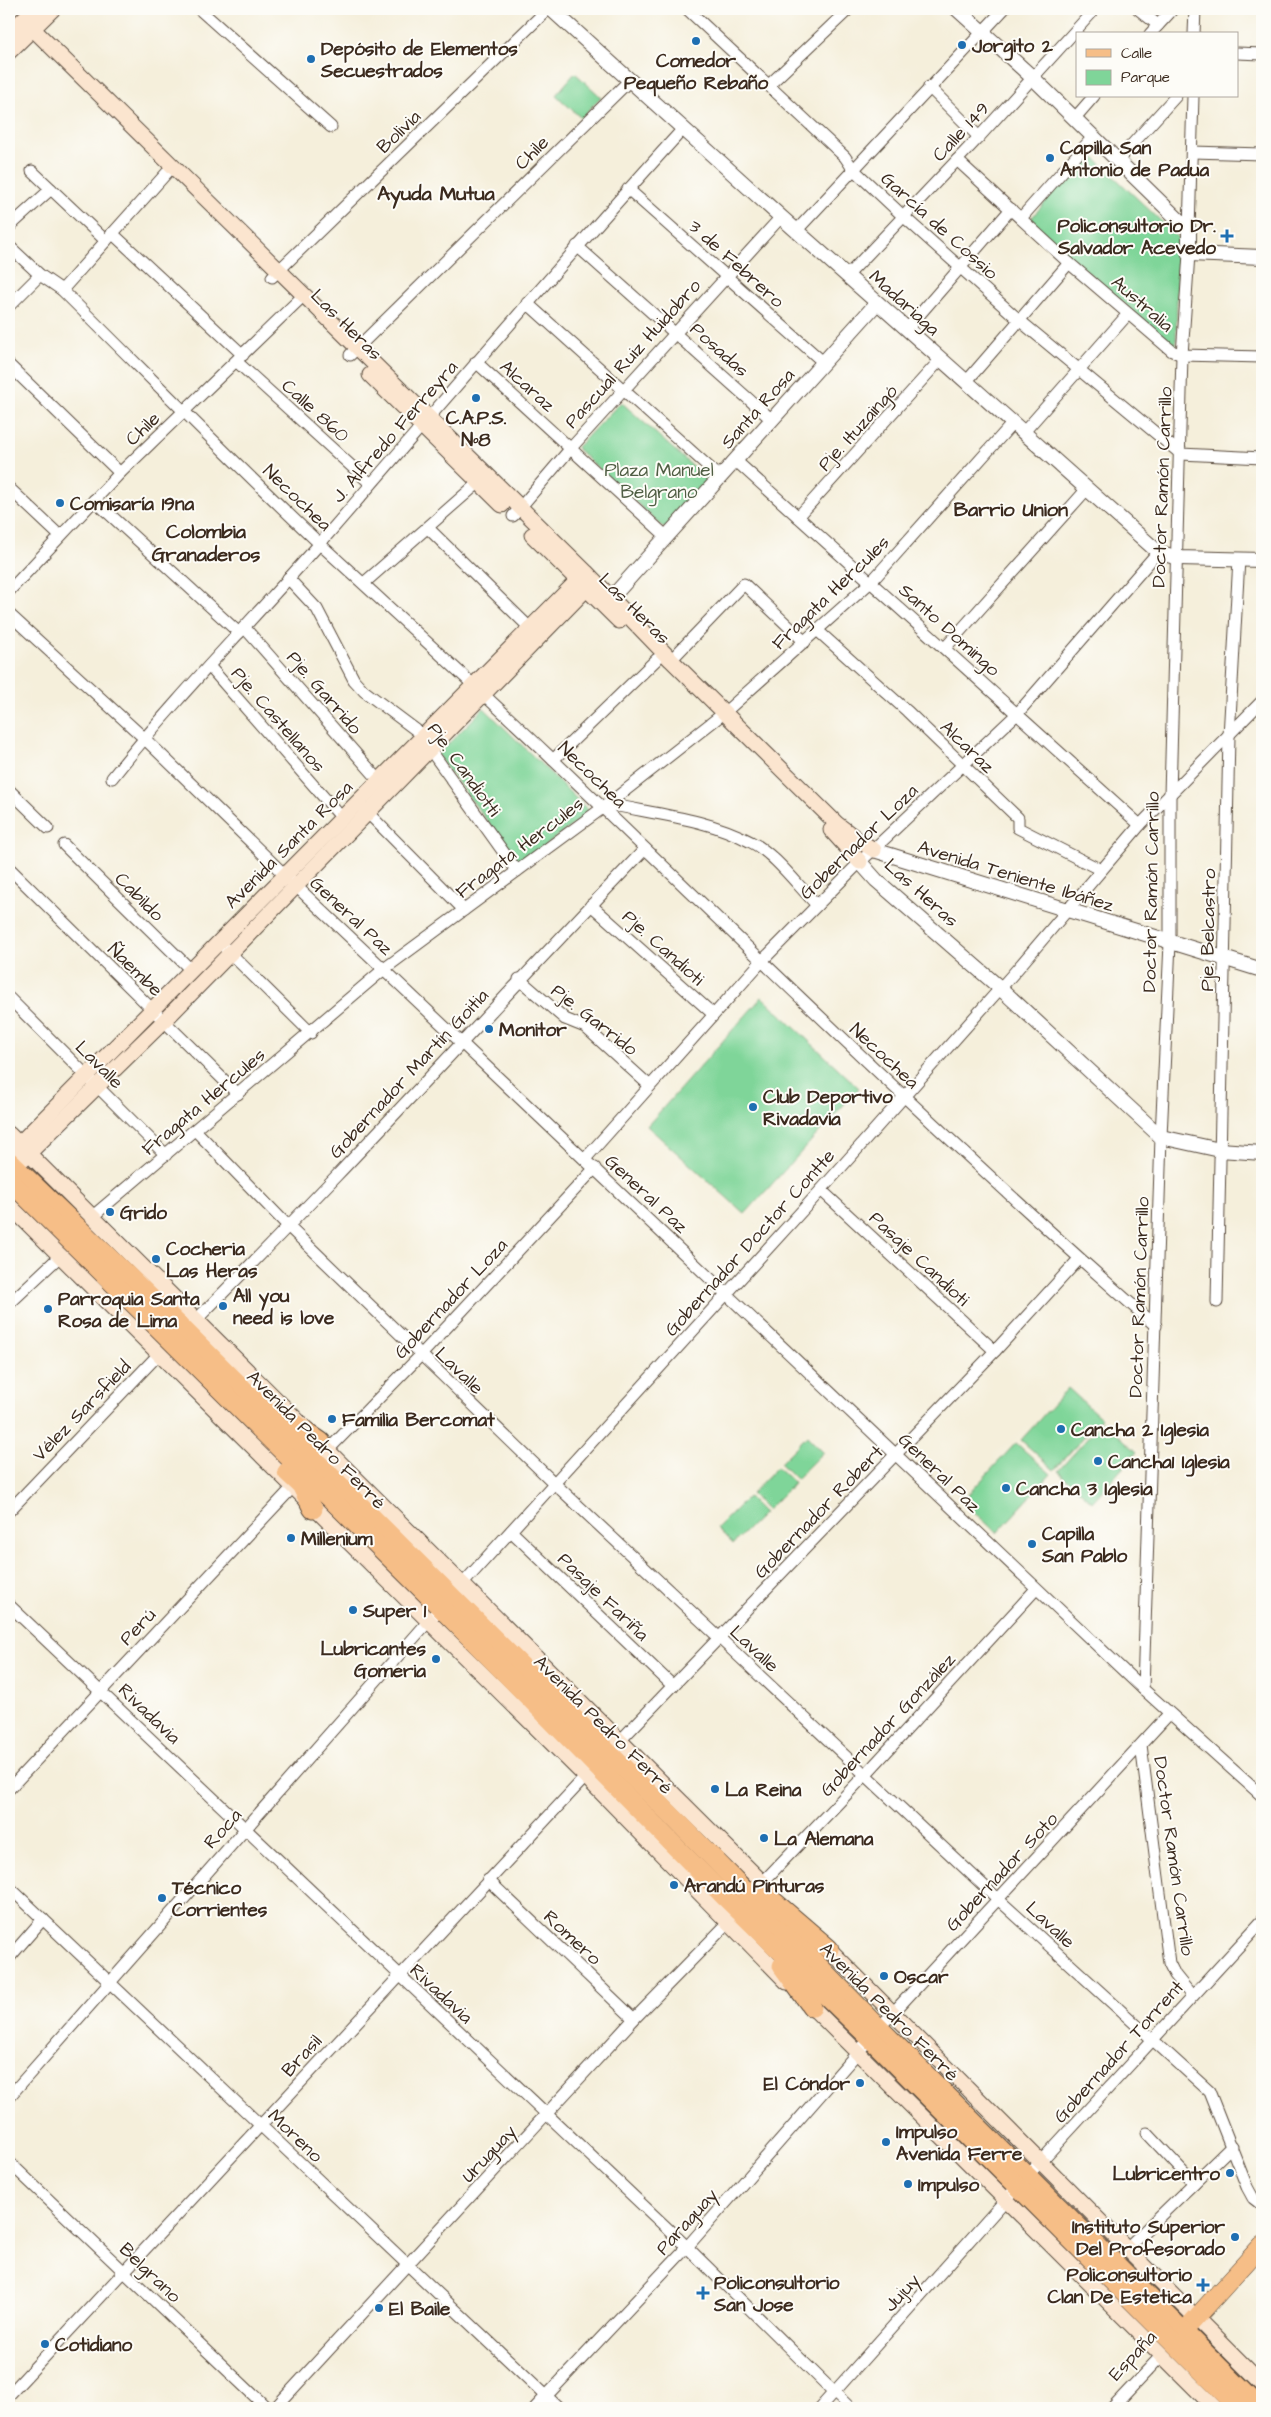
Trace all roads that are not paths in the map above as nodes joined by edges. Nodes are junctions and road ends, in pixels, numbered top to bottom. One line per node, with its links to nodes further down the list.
1 (34, 9): 13 (main road)
2 (53, 9): 13 (main road)
3 (199, 9): 28 (street)
4 (550, 9): 21 (street, Madariaga); 55 (street, Bolivia)
5 (687, 9): 22 (street, García de Cossio)
6 (849, 9): 22 (street)
7 (957, 9): 15 (street)
8 (1004, 9): 15 (street)
9 (1095, 9): 20 (street, Calle 149)
10 (1138, 9): 14 (street)
11 (1174, 9): 14 (street)
12 (1195, 9): 16 (street)
13 (18, 28): 17 (main road); 37 (main road, Las Heras)
14 (1154, 30)
15 (982, 32): 20 (street); 23 (street)
16 (1194, 32)
17 (9, 52)
18 (1238, 53): 19 (street)
19 (1262, 54)
20 (1032, 78): 27 (street); 30 (street, Calle 149)
21 (630, 80): 29 (street, Madariaga); 68 (street, Chile)
22 (769, 85): 36 (street, García de Cossio)
23 (929, 88): 30 (street); 36 (street)
24 (1092, 98): 27 (street)
25 (1174, 98): 35 (street)
26 (1193, 98): 32 (street, Doctor Ramón Carrillo)
27 (1074, 119): 31 (street)
28 (331, 127)
29 (683, 129): 40 (street, J. Alfredo Ferreyra); 43 (street, Madariaga)
30 (980, 137): 34 (street, Calle 149)
31 (1093, 138): 35 (street); 44 (street)
32 (1192, 152): 33 (street); 47 (street, Doctor Ramón Carrillo)
33 (1262, 154)
34 (957, 160): 41 (street, Australia); 42 (street, Calle 149)
35 (1118, 161): 47 (street)
36 (853, 169): 42 (street, García de Cossio); 46 (street)
37 (169, 170): 48 (street); 55 (main road, Las Heras)
38 (32, 171): 39 (street, Calle 860)
39 (51, 188): 45 (street); 48 (street, Calle 860)
40 (628, 189): 50 (street, J. Alfredo Ferreyra); 57 (street, 3 de Febrero)
41 (1011, 209): 44 (street, Australia); 54 (street)
42 (903, 216): 54 (street, García de Cossio); 58 (street, Calle 149)
43 (781, 217): 46 (street, Madariaga); 57 (street, Pascual Ruiz Huidobro)
44 (1021, 218): 53 (street, Australia)
45 (9, 227)
46 (797, 230): 58 (street, Madariaga)
47 (1189, 230): 51 (street, Doctor Ramón Carrillo)
48 (109, 237): 59 (street); 71 (street, Calle 860)
49 (9, 246): 56 (street, Necochea)
50 (577, 246): 61 (street, J. Alfredo Ferreyra); 67 (street, Posadas)
51 (1189, 254): 52 (street); 69 (street, Doctor Ramón Carrillo)
52 (1262, 257)
53 (1069, 263): 64 (street, Australia); 65 (street)
54 (962, 268): 65 (street, García de Cossio); 66 (street)
55 (276, 274): 60 (main road, Las Heras)
56 (40, 276): 59 (street, Necochea); 63 (street)
57 (726, 276): 67 (street, Pascual Ruiz Huidobro); 74 (street, 3 de Febrero)
58 (847, 276): 62 (street, Madariaga)
59 (62, 290): 79 (street, Necochea)
60 (300, 299): 68 (main road, Las Heras); 71 (street, Chile)
61 (527, 303): 73 (street, J. Alfredo Ferreyra); 78 (street)
62 (877, 303): 66 (street, Madariaga); 74 (street, Santa Rosa)
63 (9, 306)
64 (1128, 314): 69 (street, Australia); 76 (street, Fragata Hercules)
65 (1019, 320): 76 (street, García de Cossio); 77 (street)
66 (907, 329): 72 (street, Madariaga)
67 (675, 332): 78 (street, Pascual Ruiz Huidobro); 80 (street, Posadas)
68 (354, 352): 81 (main road, Las Heras)
69 (1182, 354): 70 (street, Australia); 84 (street, Doctor Ramón Carrillo)
70 (1262, 357)
71 (240, 359): 79 (street, Chile); 90 (street, Calle 860)
72 (941, 359): 77 (street, Madariaga); 95 (street, Pje. Ituzaingó)
73 (476, 362): 81 (street, J. Alfredo Ferreyra); 83 (street, Alcaraz)
74 (823, 362): 80 (street, Santa Rosa)
75 (9, 365): 87 (street)
76 (1078, 370): 82 (street, Fragata Hercules); 84 (street, García de Cossio)
77 (966, 382): 82 (street, Madariaga)
78 (624, 390): 83 (street, Pascual Ruiz Huidobro); 88 (street)
79 (185, 412): 87 (street, Chile); 99 (street, Necochea)
80 (772, 420): 86 (street, Santa Rosa)
81 (425, 422): 89 (main road, Las Heras); 90 (street, J. Alfredo Ferreyra); 94 (main road, Las Heras)
82 (1018, 428): 92 (street, Madariaga); 106 (street, Fragata Hercules)
83 (571, 448): 94 (street, Pascual Ruiz Huidobro); 98 (street, Alcaraz)
84 (1182, 454): 85 (street); 101 (street, Doctor Ramón Carrillo)
85 (1262, 458)
86 (735, 460): 88 (street, Santa Rosa); 95 (street, Santo Domingo)
87 (120, 473): 93 (street, Chile)
88 (720, 477): 98 (street, Santa Rosa)
89 (478, 482): 94 (main road, Las Heras); 96 (street)
90 (371, 484): 99 (street, J. Alfredo Ferreyra)
91 (9, 488): 97 (street)
92 (1087, 489): 100 (street, Madariaga); 115 (street)
93 (94, 500): 97 (street, Chile); 111 (street, Pje. Garrido)
94 (516, 512): 105 (main road, Las Heras)
95 (798, 517): 106 (street, Santo Domingo)
96 (428, 528): 107 (street); 113 (street)
97 (60, 536): 108 (street, Chile)
98 (667, 537): 109 (street, Santa Rosa)
99 (320, 543): 104 (street, J. Alfredo Ferreyra); 107 (street, Necochea)
100 (1158, 552): 101 (street, Madariaga); 120 (street, Gobernador Loza)
101 (1178, 558): 102 (street, Madariaga); 130 (street, Doctor Ramón Carrillo)
102 (1239, 559): 103 (street, Madariaga); 122 (street, Pje. Belcastro)
103 (1262, 560)
104 (288, 578): 111 (street, J. Alfredo Ferreyra); 124 (street, Pje. Candiotti)
105 (587, 580): 109 (main road, Las Heras); 113 (main road, Avenida Santa Rosa)
106 (872, 581): 112 (street, Fragata Hercules); 115 (street, Santo Domingo)
107 (364, 583): 118 (street, Necochea)
108 (9, 591)
109 (608, 602): 116 (main road, Las Heras)
110 (9, 614): 123 (street, General Paz)
111 (241, 630): 117 (street, J. Alfredo Ferreyra); 128 (street, Pje. Garrido)
112 (817, 630): 114 (street, Fragata Hercules); 126 (street, Alcaraz)
113 (535, 633): 118 (main road, Avenida Santa Rosa)
114 (805, 642): 116 (street); 121 (street, Fragata Hercules)
115 (945, 648): 120 (street, Santo Domingo)
116 (664, 659): 121 (main road, Las Heras); 125 (street)
117 (209, 666): 123 (street, J. Alfredo Ferreyra); 133 (street, Pje. Castellanos)
118 (479, 689): 124 (main road, Avenida Santa Rosa); 125 (street, Necochea)
119 (1262, 701): 122 (street, Gobernador Doctor Contte)
120 (1016, 714): 126 (street, Gobernador Loza); 134 (street, Santo Domingo)
121 (721, 716): 131 (street, Fragata Hercules); 138 (main road, Las Heras); 139 (main road, Las Heras)
122 (1229, 736): 130 (street, Gobernador Doctor Contte); 150 (street, Pje. Belcastro)
123 (144, 738): 127 (street, J. Alfredo Ferreyra); 143 (street, General Paz)
124 (426, 742): 128 (main road, Avenida Santa Rosa); 132 (main road, Avenida Santa Rosa); 142 (street, Pje. Candiotti)
125 (553, 760): 131 (street, Necochea)
126 (963, 764): 138 (street, Gobernador Loza); 141 (street, Alcaraz)
127 (112, 778)
128 (379, 780): 132 (main road, Avenida Santa Rosa)
129 (9, 790): 135 (street)
130 (1170, 795): 134 (street, Gobernador Doctor Contte); 148 (street, Doctor Ramón Carrillo)
131 (605, 806): 137 (street, Necochea); 142 (street, Fragata Hercules); 145 (street)
132 (362, 807): 133 (main road, Avenida Santa Rosa); 143 (main road, Avenida Santa Rosa); 146 (street)
133 (342, 818): 143 (main road, Avenida Santa Rosa)
134 (1140, 825): 141 (street, Gobernador Doctor Contte)
135 (48, 828)
136 (64, 845): 154 (street, Cabildo)
137 (645, 849): 144 (street, Gobernador Martín Goitia); 151 (street, Necochea)
138 (874, 850): 139 (street, Gobernador Loza); 147 (street, Avenida Teniente Ibáñez)
139 (860, 862): 145 (street, Gobernador Loza); 156 (street, Las Heras)
140 (9, 870): 159 (street, Ñaembe)
141 (1100, 870): 147 (street, Gobernador Doctor Contte)
142 (517, 871): 146 (street, Fragata Hercules)
143 (290, 880): 149 (main road, Avenida Santa Rosa); 152 (street, General Paz)
144 (591, 905): 155 (street, Gobernador Martín Goitia); 158 (street, Pje. Candioti)
145 (817, 905): 151 (street, Gobernador Loza)
146 (464, 910): 152 (street, Fragata Hercules)
147 (1068, 910): 148 (street, Avenida Teniente Ibáñez); 156 (street, Gobernador Doctor Contte)
148 (1170, 943): 150 (street, Avenida Teniente Ibáñez); 167 (street, Doctor Ramón Carrillo)
149 (224, 948): 154 (main road, Avenida Santa Rosa); 159 (main road, Avenida Santa Rosa); 160 (street)
150 (1224, 958): 153 (street, Avenida Teniente Ibáñez); 168 (street, Pje. Belcastro)
151 (761, 962): 158 (street, Gobernador Loza); 165 (street, Necochea)
152 (384, 969): 160 (street, Fragata Hercules); 161 (street, General Paz)
153 (1262, 970)
154 (192, 971): 159 (main road, Avenida Santa Rosa)
155 (520, 979): 161 (street, Gobernador Martín Goitia); 163 (street, Pje. Garrido)
156 (1000, 988): 165 (street, Gobernador Doctor Contte); 167 (street, Las Heras)
157 (9, 998): 162 (street, Lavalle)
158 (713, 1014): 163 (street, Gobernador Loza)
159 (158, 1015): 162 (main road, Avenida Santa Rosa); 164 (street, Ñaembe)
160 (311, 1033): 164 (street, Fragata Hercules)
161 (461, 1042): 172 (street, General Paz); 177 (street, Gobernador Martín Goitia)
162 (93, 1082): 169 (street, Lavalle); 171 (main road, Avenida Santa Rosa)
163 (650, 1086): 172 (street, Gobernador Loza)
164 (238, 1094): 166 (street, Fragata Hercules)
165 (903, 1096): 174 (street, Gobernador Doctor Contte); 179 (street, Necochea)
166 (196, 1130): 169 (street, Fragata Hercules); 177 (street, Lavalle)
167 (1161, 1137): 168 (street); 183 (street, Doctor Ramón Carrillo)
168 (1220, 1150): 170 (street); 181 (street, Pje. Belcastro)
169 (166, 1154): 176 (street, Fragata Hercules)
170 (1262, 1154)
171 (13, 1159): 176 (main road, Avenida Pedro Ferré); 184 (highway, Avenida Pedro Ferré)
172 (585, 1159): 173 (street, General Paz)
173 (595, 1168): 180 (street, General Paz); 187 (street, Gobernador Loza)
174 (820, 1190): 180 (street, Gobernador Doctor Contte); 185 (street, Pasaje Candioti)
175 (9, 1205): 178 (main road, Avenida Pedro Ferré)
176 (93, 1216): 184 (main road, Avenida Pedro Ferré)
177 (289, 1227): 184 (street, Gobernador Martín Goitia); 187 (street, Lavalle)
178 (60, 1256): 182 (street); 186 (main road, Avenida Pedro Ferré)
179 (1079, 1259): 183 (street, Necochea); 185 (street, Gobernador Robert)
180 (726, 1293): 189 (street, General Paz); 190 (street, Gobernador Doctor Contte)
181 (1217, 1302)
182 (9, 1304)
183 (1156, 1326): 200 (street, Doctor Ramón Carrillo)
184 (182, 1328): 188 (highway); 192 (highway); 196 (highway, Avenida Pedro Ferré)
185 (995, 1351): 189 (street, Gobernador Robert)
186 (158, 1355): 191 (main road, Avenida Pedro Ferré); 193 (street, Vélez Sarsfield)
187 (420, 1356): 188 (street, Gobernador Loza); 190 (street, Lavalle)
188 (325, 1446): 196 (main road, Avenida Pedro Ferré)
189 (896, 1454): 195 (street, General Paz); 198 (street, Gobernador Robert)
190 (554, 1483): 194 (street, Gobernador Doctor Contte); 198 (street, Lavalle)
191 (292, 1488): 192 (main road, Avenida Pedro Ferré); 201 (street, Perú)
192 (313, 1509): 196 (main road, Avenida Pedro Ferré)
193 (9, 1511)
194 (511, 1531): 196 (street, Gobernador Doctor Contte); 199 (street, Pasaje Fariña)
195 (1036, 1589): 200 (street, General Paz); 206 (street, Gobernador González)
196 (446, 1602): 203 (main road, Avenida Pedro Ferré); 205 (highway, Avenida Pedro Ferré); 205 (main road, Avenida Pedro Ferré); 210 (street, Roca)
197 (9, 1605): 201 (street, Rivadavia)
198 (719, 1639): 199 (street, Gobernador Robert); 206 (street, Lavalle)
199 (673, 1686): 203 (street, Gobernador Robert)
200 (1143, 1689): 202 (street, General Paz)
201 (100, 1690): 207 (street, Perú); 210 (street, Rivadavia)
202 (1169, 1714): 204 (street, Gobernador Soto); 208 (street, General Paz)
203 (620, 1740): 205 (street, Brasil); 212 (main road, Avenida Pedro Ferré)
204 (1141, 1744): 215 (street, Gobernador Soto); 223 (street, Doctor Ramón Carrillo)
205 (597, 1765): 209 (highway, Avenida Pedro Ferré); 211 (street, Brasil); 214 (highway, Avenida Pedro Ferré); 218 (main road, Avenida Pedro Ferré)
206 (866, 1774): 212 (street, Gobernador González); 215 (street, Lavalle)
207 (9, 1789)
208 (1262, 1796)
209 (677, 1821): 219 (highway); 227 (highway, Avenida Pedro Ferré)
210 (245, 1828): 221 (street, Rivadavia); 222 (street, Roca)
211 (488, 1880): 221 (street, Brasil); 226 (street, Romero)
212 (762, 1883): 219 (main road, Avenida Pedro Ferré)
213 (9, 1887): 216 (street, Moreno)
214 (726, 1898): 224 (highway); 227 (highway, Avenida Pedro Ferré)
215 (999, 1900): 225 (street, Gobernador Soto); 228 (street, Lavalle)
216 (43, 1919): 220 (street); 222 (street, Moreno)
217 (1262, 1920): 223 (street, Gobernador Torrent)
218 (728, 1922): 224 (main road, Avenida Pedro Ferré); 226 (street, Uruguay)
219 (829, 1949): 225 (main road, Avenida Pedro Ferré)
220 (9, 1958)
221 (399, 1976): 230 (street, Rivadavia); 231 (street, Brasil)
222 (110, 1983): 229 (street, Roca); 231 (street, Moreno)
223 (1192, 1996): 228 (street, Gobernador Torrent)
224 (812, 2007): 227 (main road, Avenida Pedro Ferré)
225 (893, 2014): 227 (street, Gobernador Soto); 235 (main road, Avenida Pedro Ferré)
226 (634, 2019): 230 (street, Uruguay)
227 (869, 2040): 235 (highway, Avenida Pedro Ferré); 235 (main road, Avenida Pedro Ferré); 239 (street, Paraguay)
228 (1152, 2041): 233 (street, Lavalle); 235 (street, Gobernador Torrent)
229 (9, 2097)
230 (548, 2115): 239 (street, Rivadavia); 242 (street, Uruguay)
231 (260, 2124): 242 (street, Moreno); 243 (street, Brasil)
232 (1147, 2133): 236 (street)
233 (1232, 2146): 236 (street); 237 (street, Lavalle)
234 (9, 2162): 243 (street, Belgrano)
235 (1024, 2181): 240 (main road, Avenida Pedro Ferré); 244 (highway, Avenida Pedro Ferré); 244 (main road, Avenida Pedro Ferré); 246 (street, Jujuy)
236 (1194, 2183): 240 (street)
237 (1262, 2205)
238 (1262, 2245): 241 (main road)
239 (687, 2247): 246 (street, Rivadavia); 248 (street, Paraguay)
240 (1126, 2249): 244 (main road, Avenida Pedro Ferré)
241 (1255, 2257): 244 (main road)
242 (407, 2266): 248 (street, Moreno); 250 (street, Uruguay)
243 (125, 2271): 247 (street, Brasil); 249 (street, Belgrano)
244 (1179, 2337): 245 (main road); 255 (street, España); 256 (main road); 257 (highway); 258 (highway)
245 (1262, 2384)
246 (834, 2393): 253 (street, Jujuy); 254 (street, Rivadavia)
247 (9, 2395)
248 (546, 2396): 251 (street, Paraguay); 252 (street, Moreno)
249 (267, 2408)
250 (275, 2408)
251 (535, 2408)
252 (559, 2408)
253 (820, 2408)
254 (850, 2408)
255 (1112, 2408)
256 (1215, 2408)
257 (1239, 2408)
258 (1260, 2408)

